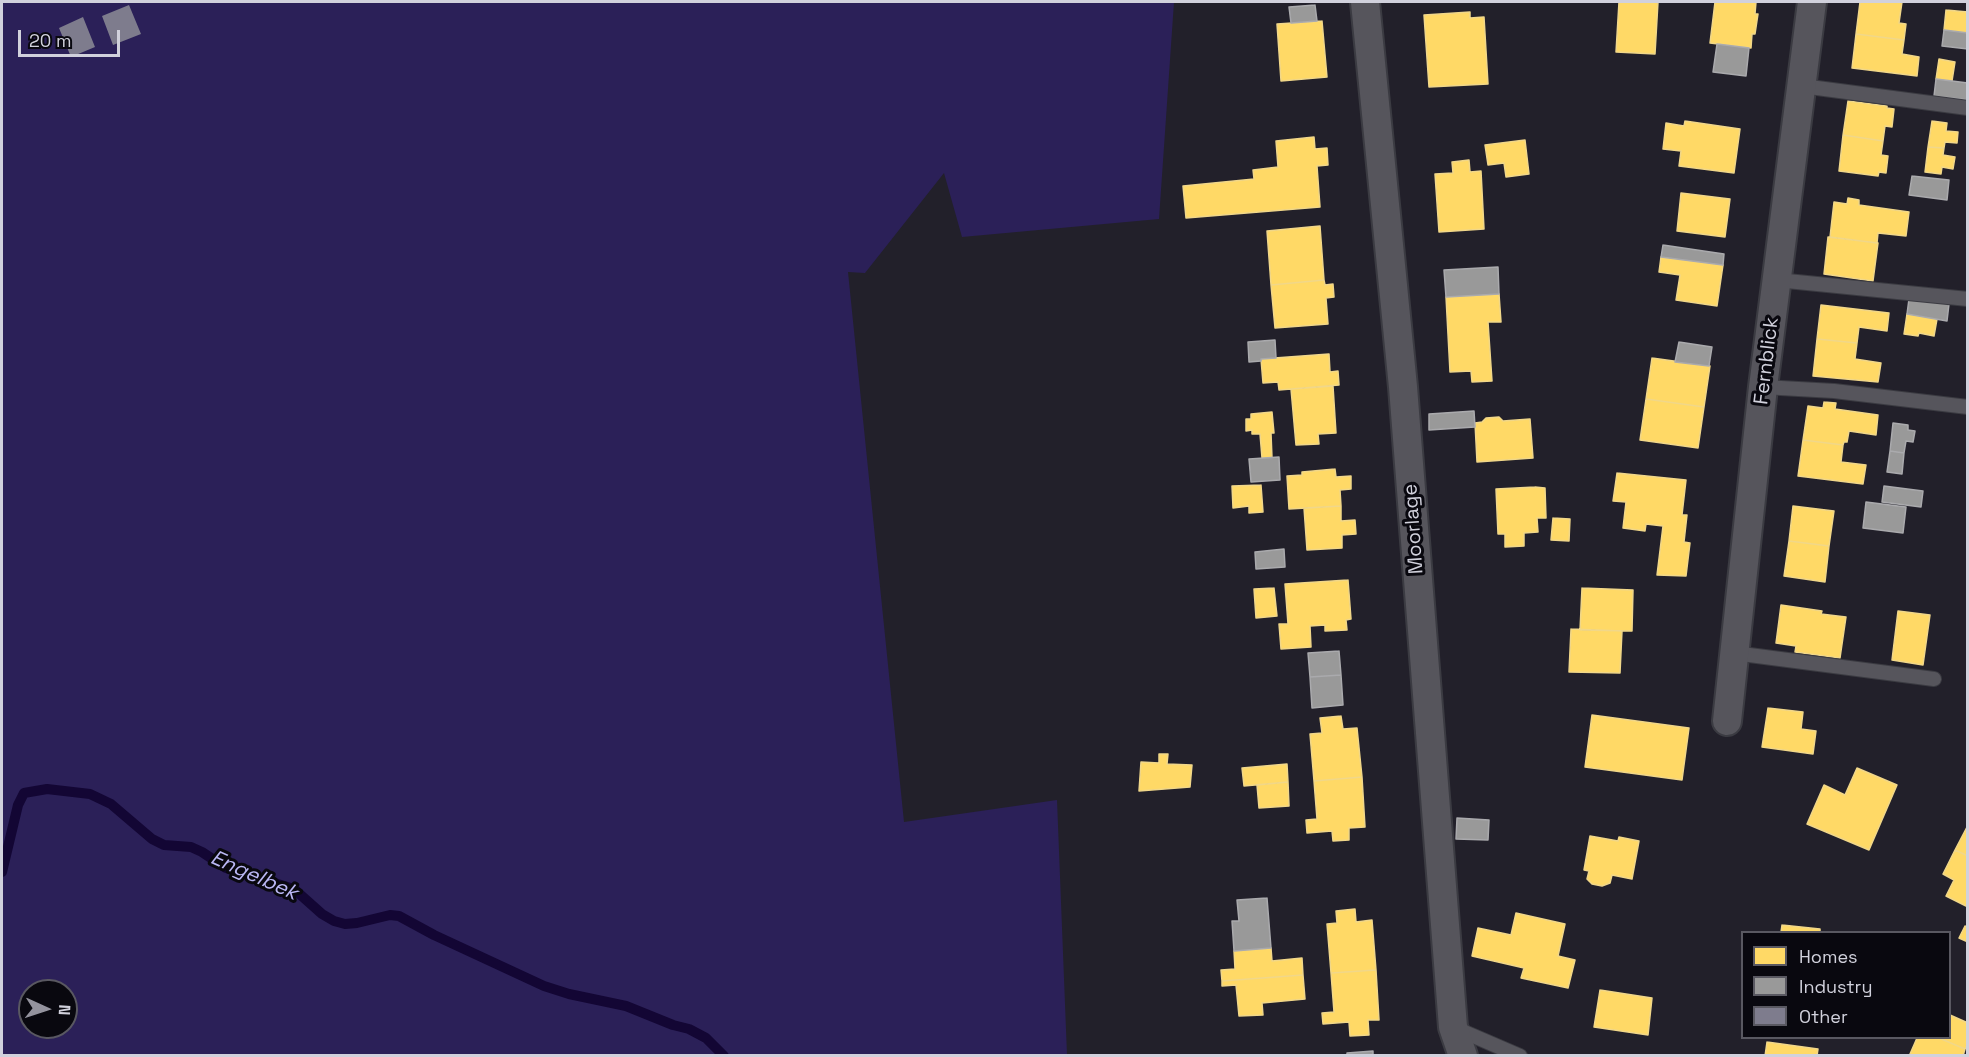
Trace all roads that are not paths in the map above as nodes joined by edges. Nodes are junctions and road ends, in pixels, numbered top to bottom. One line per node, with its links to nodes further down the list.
1 (1365, 2): 12 (street, Moorlage)
2 (1812, 2): 3 (street, Fernblick)
3 (1802, 86): 4 (lane); 5 (street, Fernblick)
4 (1968, 108)
5 (1777, 280): 6 (lane); 7 (street, Fernblick)
6 (1968, 299)
7 (1763, 387): 8 (lane); 9 (street, Fernblick)
8 (1968, 407)
9 (1734, 653): 10 (lane); 11 (street, Fernblick)
10 (1934, 679)
11 (1727, 721)
12 (1454, 1027): 13 (street, Moorlage); 14 (lane)
13 (1463, 1056)
14 (1520, 1056)

